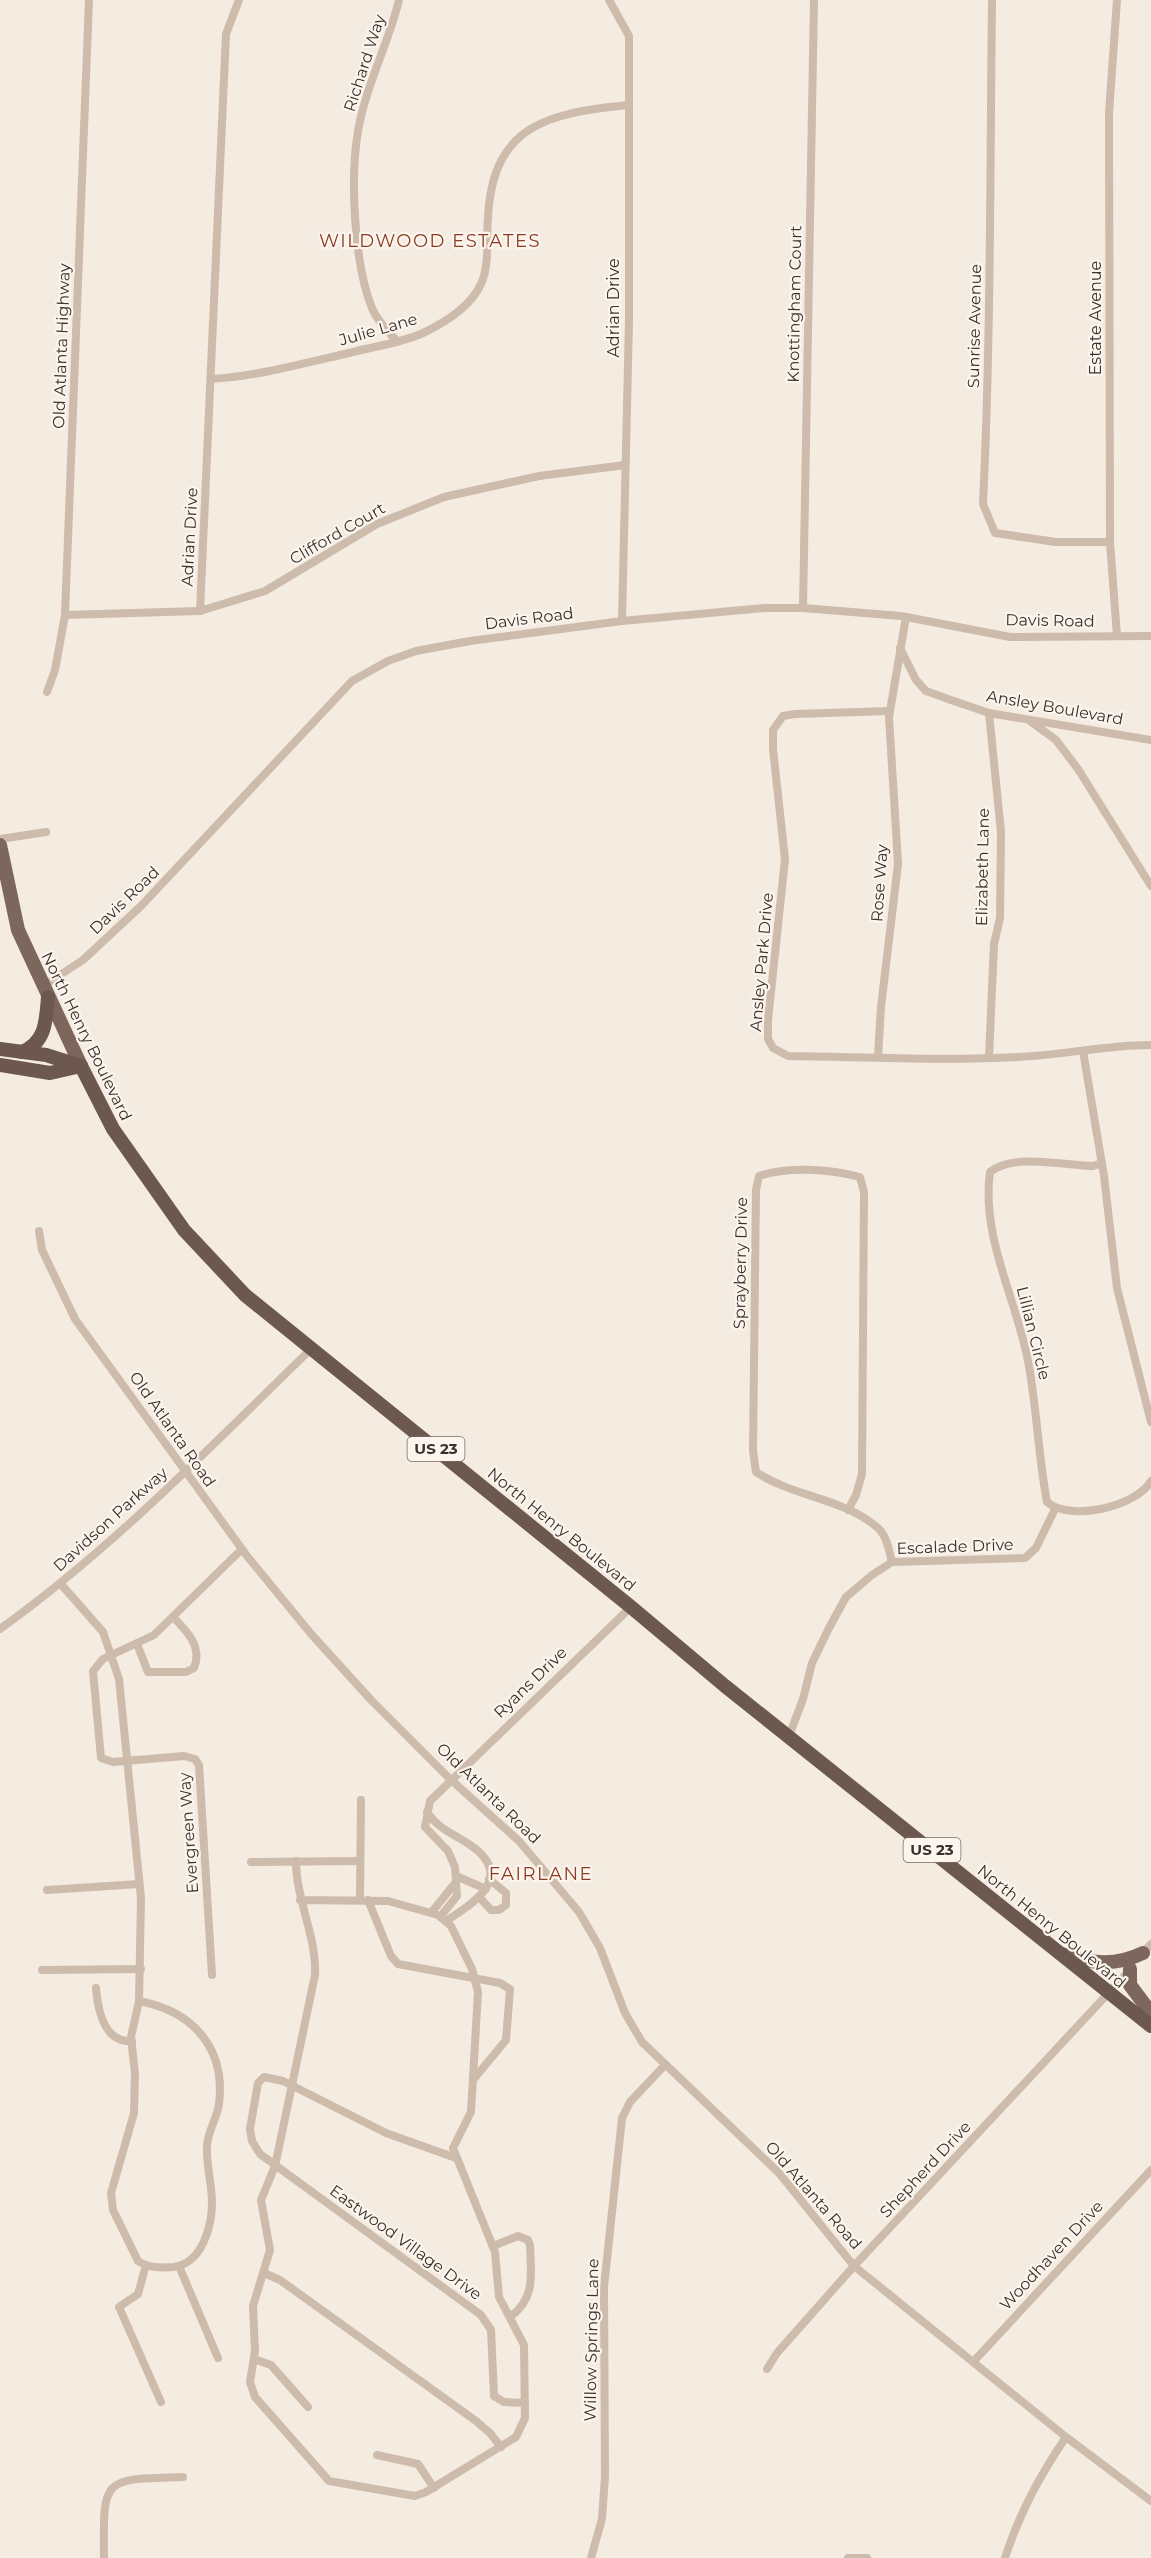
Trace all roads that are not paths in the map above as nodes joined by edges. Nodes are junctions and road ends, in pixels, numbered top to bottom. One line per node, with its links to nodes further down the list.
1 (89, 0): 15 (street, Old Atlanta Highway)
2 (239, 0): 10 (street, Adrian Drive)
3 (399, 0): 9 (street, Richard Way)
4 (609, 0): 8 (street, Adrian Drive)
5 (814, 0): 13 (street, Knottingham Court)
6 (992, 0): 12 (street, Sunrise Avenue)
7 (1118, 0): 12 (street, Estate Avenue)
8 (628, 105): 9 (street, Julie Lane); 11 (street, Adrian Drive)
9 (397, 341): 10 (street, Julie Lane)
10 (211, 379): 14 (street, Adrian Drive)
11 (625, 465): 14 (street, Clifford Court); 17 (street, Adrian Drive)
12 (1110, 542): 18 (street, Estate Avenue)
13 (803, 608): 16 (street, Davis Road); 17 (street, Davis Road)
14 (200, 611): 15 (street, Clifford Court)
15 (65, 615): 21 (street, Old Atlanta Highway)
16 (906, 617): 18 (street, Davis Road); 20 (street)
17 (622, 621): 30 (street, Davis Road)
18 (1117, 636): 19 (street, Davis Road)
19 (1151, 636)
20 (900, 648): 22 (street); 23 (street, Ansley Boulevard)
21 (47, 692)
22 (890, 711): 35 (street, Rose Way); 35 (street, Ansley Park Drive)
23 (989, 713): 24 (street, Ansley Boulevard); 36 (street, Elizabeth Lane)
24 (1027, 719): 25 (street, Ansley Boulevard); 29 (street)
25 (1151, 740)
26 (46, 832): 27 (street)
27 (0, 839)
28 (0, 845): 30 (main road, North Henry Boulevard / US 23)
29 (1151, 886)
30 (45, 992): 34 (highway); 38 (main road, North Henry Boulevard / US 23)
31 (1151, 1045): 33 (street, Ansley Park Drive)
32 (0, 1049): 34 (highway)
33 (1083, 1051): 36 (street, Ansley Park Drive); 39 (street)
34 (22, 1052): 38 (highway)
35 (878, 1057): 36 (street, Ansley Park Drive)
36 (989, 1057)
37 (0, 1065): 38 (highway)
38 (81, 1066): 41 (highway, North Henry Boulevard / US 23)
39 (1102, 1163): 42 (street); 45 (street, Lillian Circle)
40 (39, 1231): 43 (street, Old Atlanta Road)
41 (311, 1349): 43 (street, Davidson Parkway); 50 (highway, North Henry Boulevard / US 23)
42 (1151, 1422)
43 (184, 1472): 47 (street, Old Atlanta Road); 49 (street, Davidson Parkway)
44 (1151, 1481): 45 (street)
45 (1055, 1509): 48 (street, Escalade Drive)
46 (848, 1510): 46 (street, Sprayberry Drive); 48 (street, Sprayberry Drive)
47 (242, 1549): 51 (street, Evergreen Way); 57 (street, Old Atlanta Road)
48 (892, 1562): 55 (street, Escalade Drive)
49 (60, 1583): 52 (street, Davidson Parkway); 54 (street)
50 (631, 1607): 55 (highway, North Henry Boulevard / US 23); 57 (street, Ryans Drive)
51 (173, 1617): 53 (street, Evergreen Way); 53 (street)
52 (0, 1629)
53 (137, 1644): 54 (street, Evergreen Way)
54 (112, 1655): 56 (street); 56 (street, Evergreen Way)
55 (789, 1736): 74 (highway, North Henry Boulevard / US 23)
56 (128, 1761): 65 (street); 78 (street, Evergreen Way)
57 (450, 1779): 59 (street); 86 (street, Old Atlanta Road)
58 (361, 1800): 61 (street)
59 (426, 1812): 63 (street); 64 (street)
60 (296, 1861): 61 (street); 62 (street); 69 (street, Eastwood Village Drive)
61 (360, 1861): 70 (street)
62 (251, 1862)
63 (456, 1879): 67 (street); 71 (street); 72 (street)
64 (489, 1879): 67 (street); 68 (street)
65 (140, 1884): 66 (street); 75 (street)
66 (47, 1890)
67 (486, 1890): 68 (street)
68 (480, 1898): 72 (street)
69 (300, 1900): 70 (street); 88 (street, Eastwood Village Drive)
70 (364, 1900): 71 (street); 79 (street)
71 (431, 1913): 72 (street)
72 (443, 1919): 79 (street)
73 (1147, 1948): 74 (main road); 76 (street, Shepherd Drive)
74 (1059, 1953): 81 (highway, North Henry Boulevard / US 23)
75 (141, 1969): 77 (street); 82 (street)
76 (1130, 1969): 81 (street, Shepherd Drive); 83 (main road)
77 (42, 1970)
78 (212, 1975)
79 (476, 1979): 87 (street); 87 (street)
80 (96, 1988): 85 (street)
81 (1109, 1994): 84 (highway, North Henry Boulevard / US 23); 95 (street, Shepherd Drive)
82 (139, 2001): 85 (street); 94 (street)
83 (1151, 2013)
84 (1151, 2026)
85 (132, 2041): 93 (street)
86 (664, 2066): 95 (street, Old Atlanta Road); 112 (street, Willow Springs Lane)
87 (473, 2080): 89 (street)
88 (292, 2085): 89 (street, Eastwood Village Drive); 90 (street, Eastwood Village Drive); 90 (street, Eastwood Village Drive)
89 (456, 2158): 92 (street, Eastwood Village Drive)
90 (275, 2166): 96 (street, Eastwood Village Drive); 103 (street, Eastwood Village Drive)
91 (1151, 2170): 100 (street, Woodhaven Drive)
92 (493, 2246): 97 (street, Eastwood Village Drive); 97 (street)
93 (146, 2265): 94 (street); 102 (street)
94 (179, 2266): 98 (street)
95 (854, 2266): 100 (street, Old Atlanta Road); 101 (street, Shepherd Drive)
96 (264, 2273): 99 (street, Eastwood Village Drive); 106 (street)
97 (510, 2317): 103 (street, Eastwood Village Drive)
98 (218, 2358)
99 (254, 2359): 104 (street); 109 (street, Eastwood Village Drive)
100 (974, 2361): 105 (street, Old Atlanta Road)
101 (767, 2369)
102 (161, 2402)
103 (525, 2403): 106 (street, Eastwood Village Drive)
104 (308, 2408)
105 (1066, 2437): 110 (street, Old Atlanta Road); 115 (street)
106 (501, 2447): 109 (street, Eastwood Village Drive)
107 (377, 2455): 109 (street)
108 (183, 2476): 111 (street)
109 (434, 2488)
110 (1151, 2501)
111 (104, 2558)
112 (591, 2558)
113 (848, 2558): 114 (street)
114 (867, 2558)
115 (1005, 2558)

